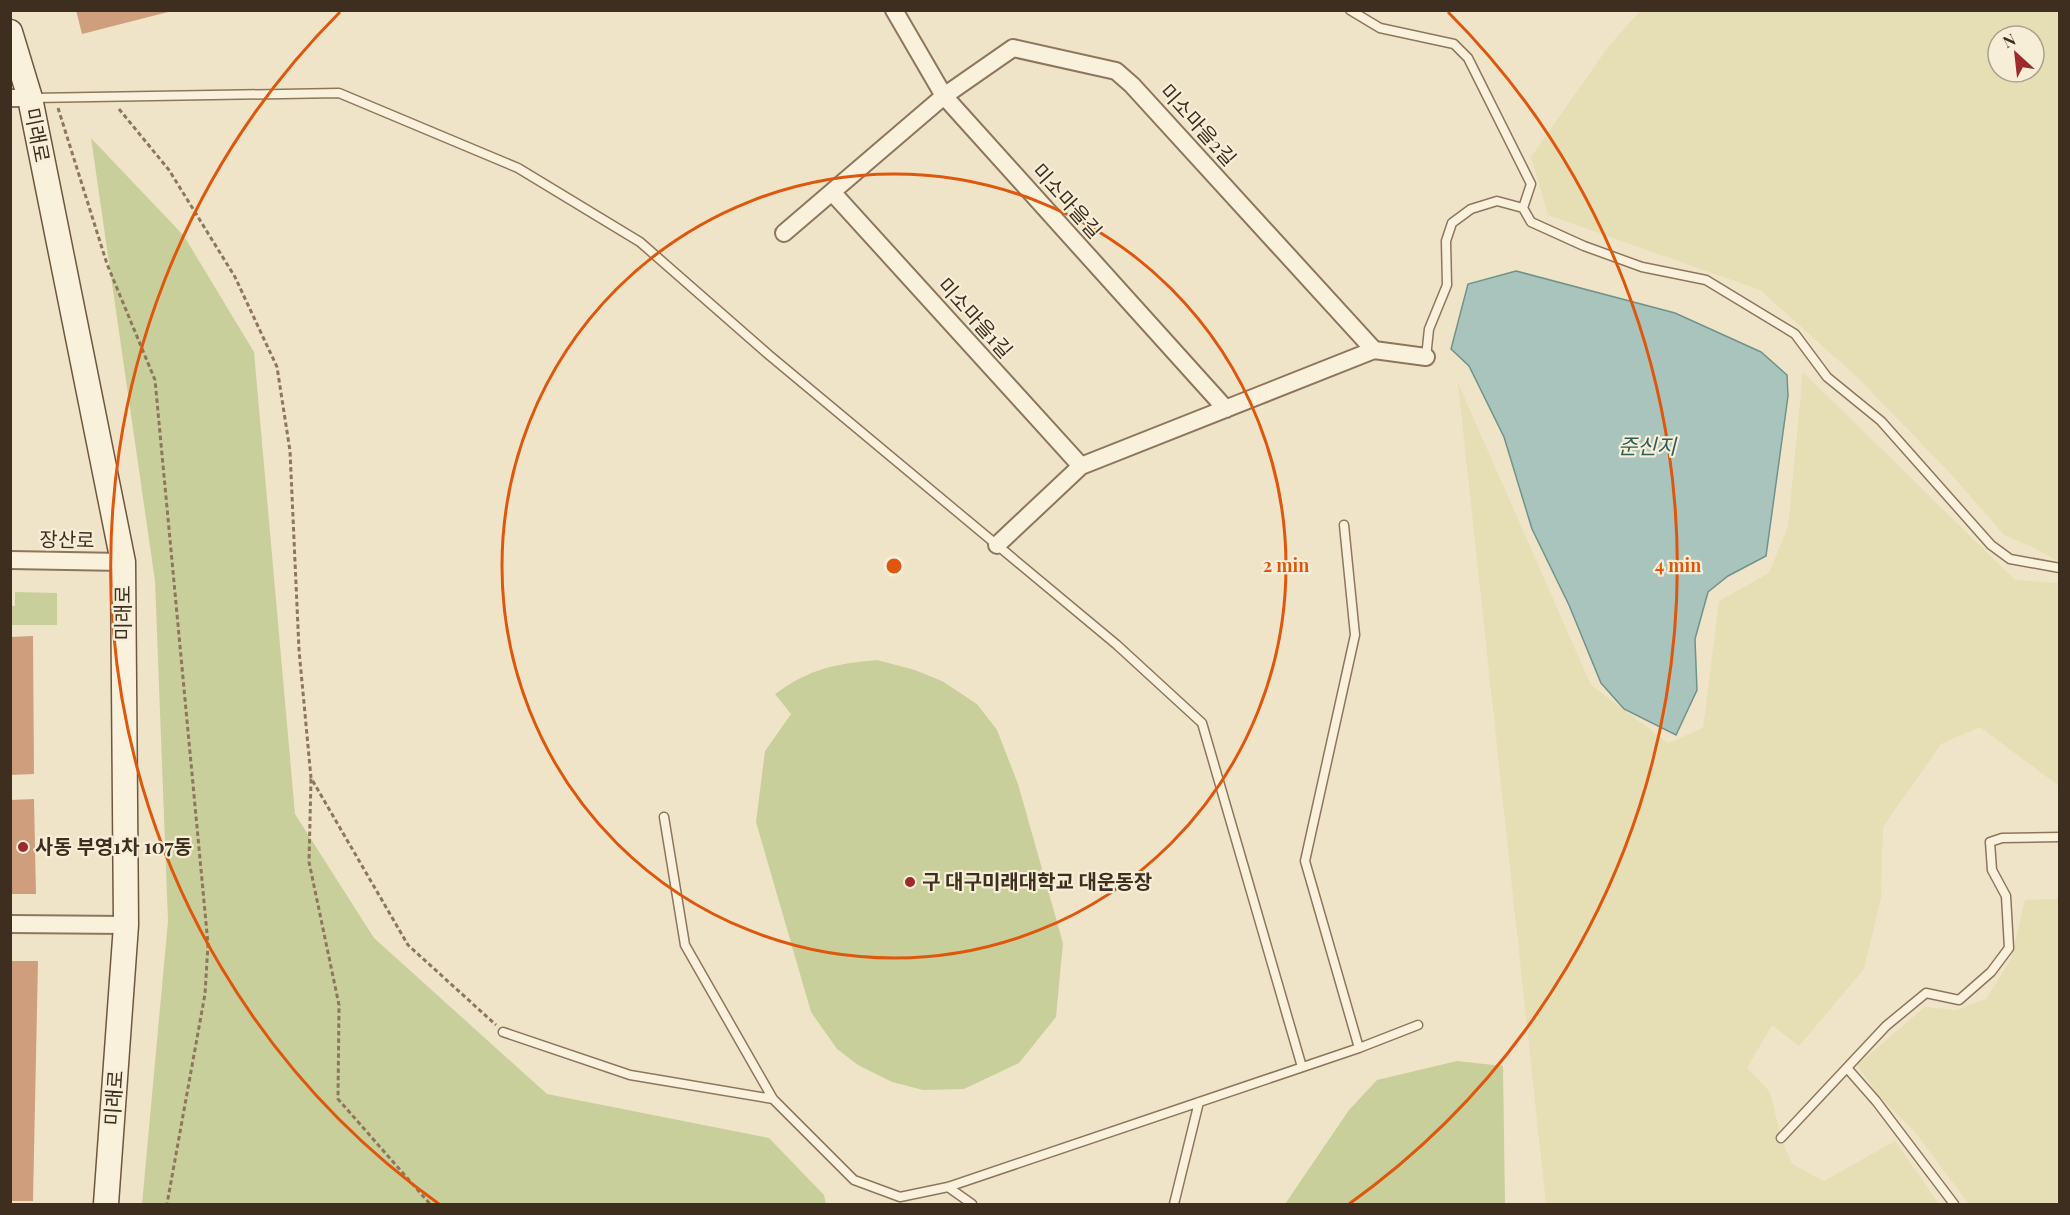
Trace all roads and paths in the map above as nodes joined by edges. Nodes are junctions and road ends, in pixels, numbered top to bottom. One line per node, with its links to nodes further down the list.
1 (894, 10): 5 (street, 미소마을길)
2 (1350, 10): 9 (lane)
3 (10, 32): 6 (street, 미래로)
4 (108, 96): 7 (lane); 16 (lane); 20 (path)
5 (944, 96): 8 (street); 11 (street, 미소마을2길); 13 (street, 미소마을길)
6 (20, 98): 7 (lane); 18 (street, 미래로)
7 (55, 98): 35 (path)
8 (832, 192): 10 (street); 14 (street, 미소마을1길)
9 (1523, 208): 12 (lane); 19 (lane)
10 (784, 233)
11 (1374, 350): 12 (street); 13 (street)
12 (1426, 357)
13 (1226, 409): 14 (street)
14 (1081, 466): 16 (street)
15 (1344, 525): 27 (lane)
16 (997, 545): 28 (lane)
17 (10, 560): 18 (street, 장산로)
18 (123, 562): 24 (street, 미래로)
19 (2060, 568)
20 (311, 778): 26 (path); 36 (path)
21 (664, 817): 30 (lane)
22 (2060, 837): 29 (lane)
23 (10, 924): 24 (street)
24 (126, 925): 34 (street, 미래로)
25 (1418, 1025): 27 (lane)
26 (503, 1032): 30 (lane)
27 (1359, 1048): 28 (lane)
28 (1302, 1067): 31 (lane)
29 (1847, 1068): 32 (lane); 39 (lane)
30 (773, 1099): 33 (lane)
31 (1199, 1102): 33 (lane); 38 (lane)
32 (1781, 1138)
33 (948, 1187): 37 (lane)
34 (106, 1204)
35 (167, 1204)
36 (430, 1204)
37 (972, 1204)
38 (1174, 1204)
39 (1954, 1204)

